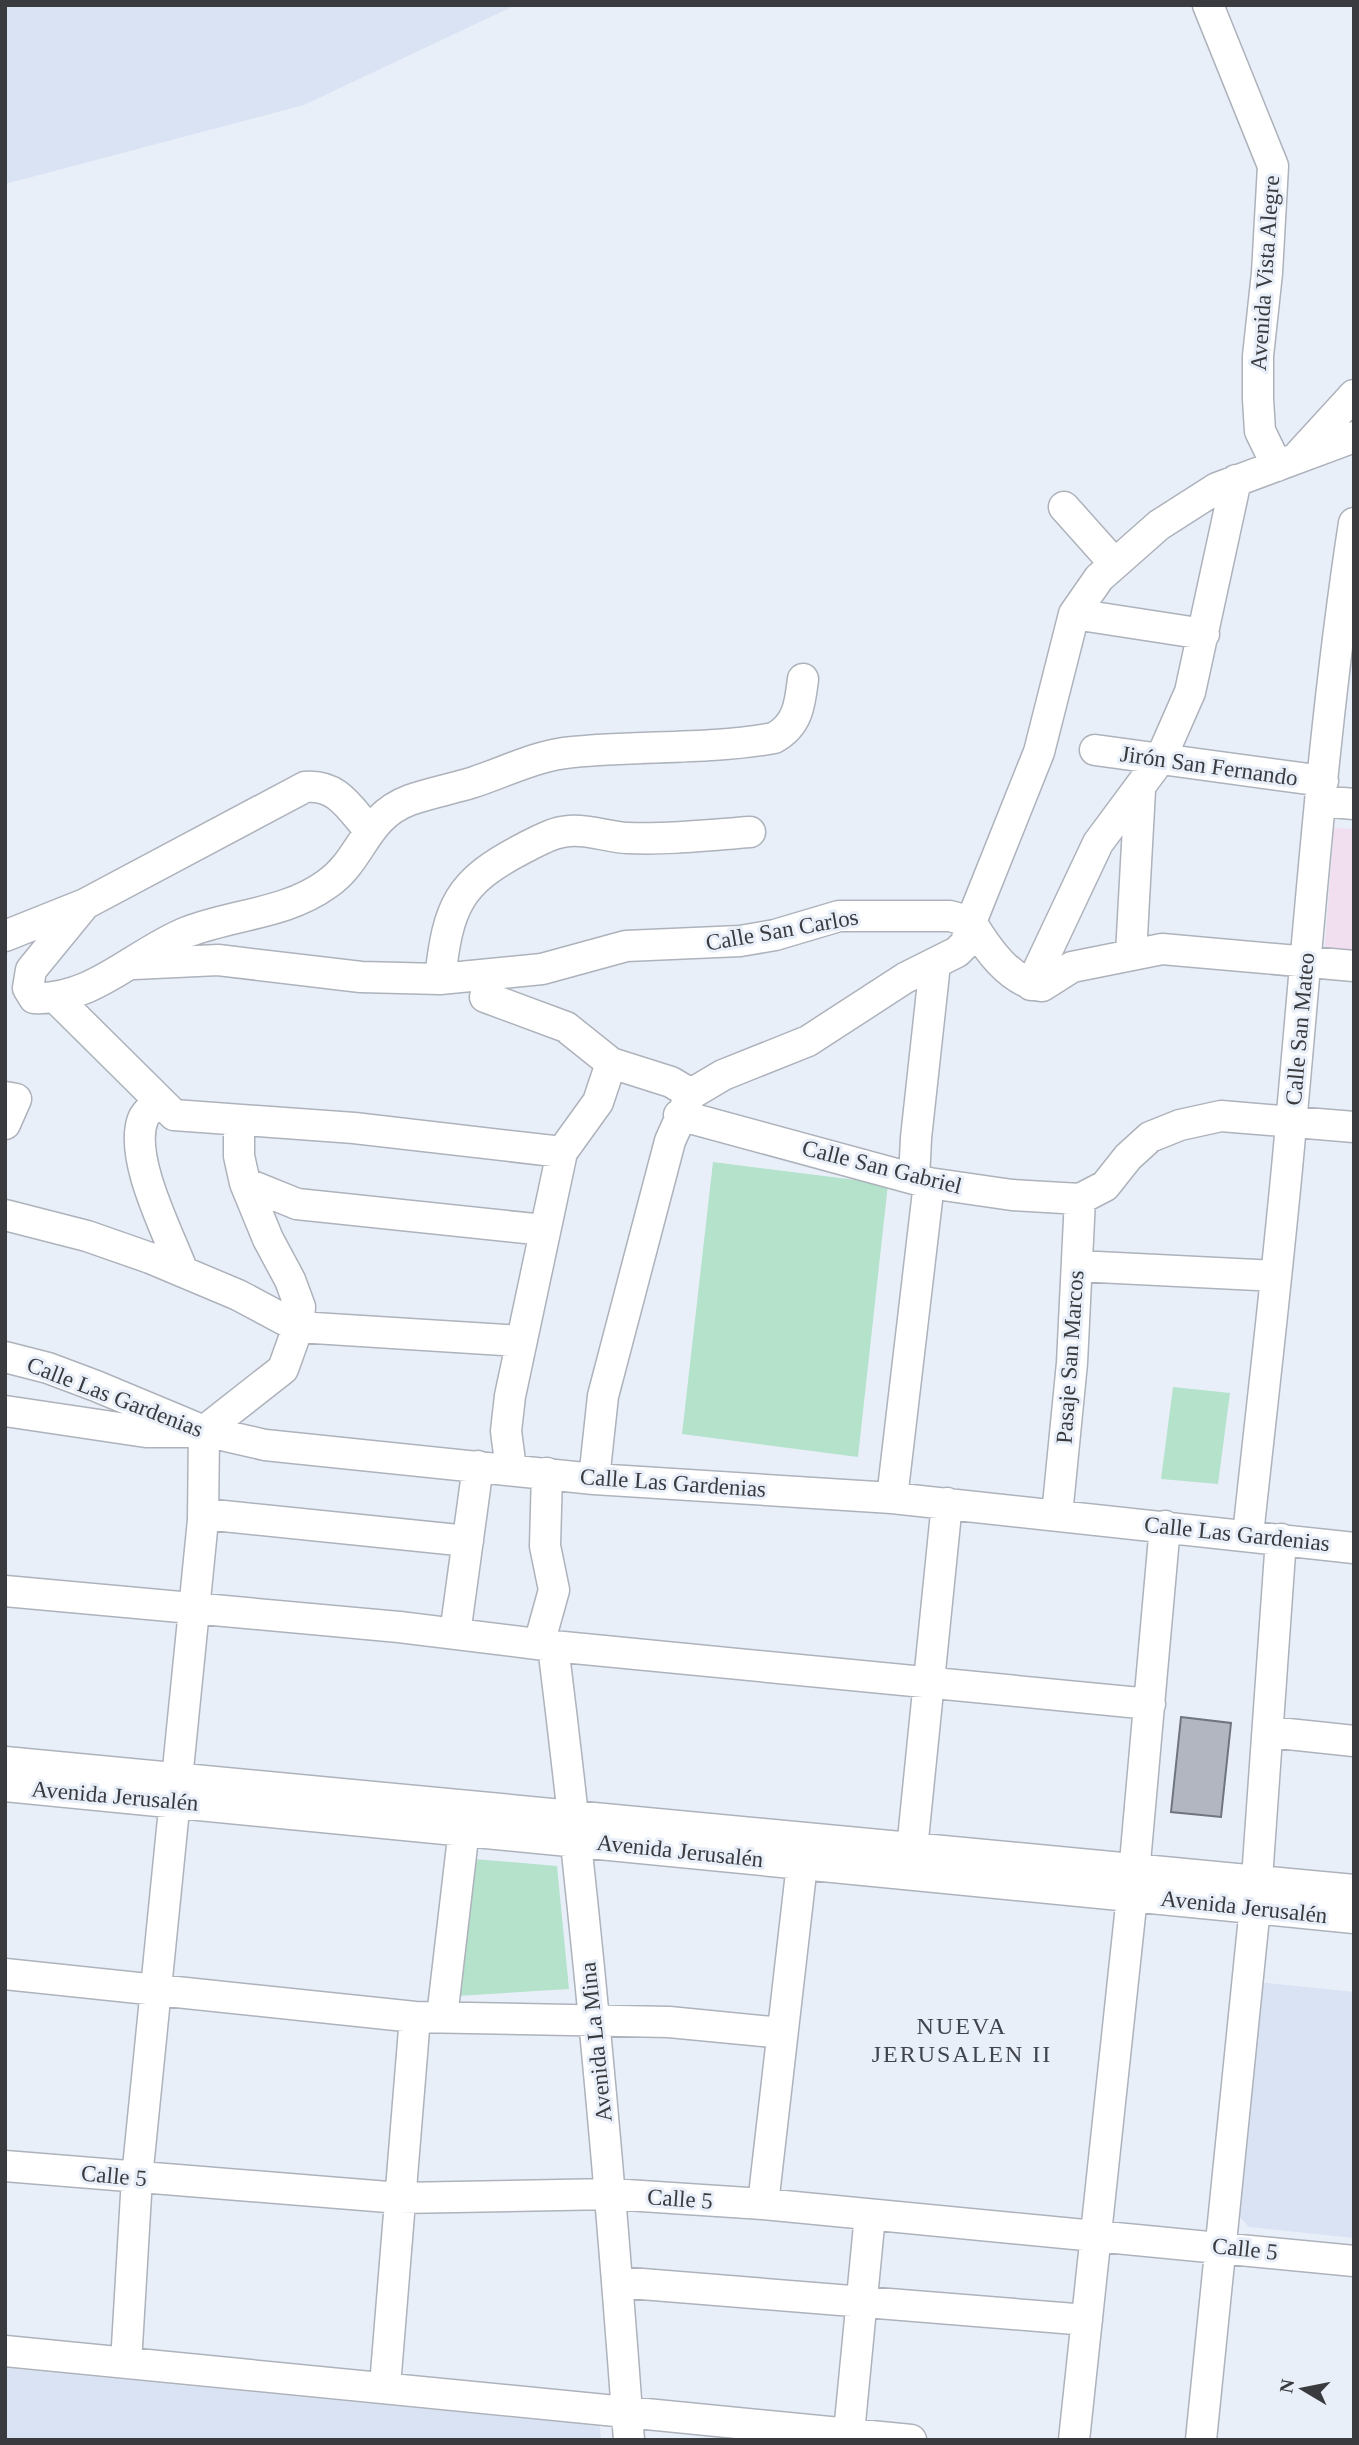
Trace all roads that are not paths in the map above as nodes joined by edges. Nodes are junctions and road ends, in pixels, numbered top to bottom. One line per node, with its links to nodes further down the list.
1 (1208, 5): 4 (street, Avenida Vista Alegre)
2 (1354, 395): 4 (street)
3 (1354, 437): 4 (street)
4 (1286, 463): 5 (street)
5 (1236, 481): 8 (street); 10 (street)
6 (1064, 507): 8 (street)
7 (1354, 523): 15 (street, Calle San Mateo)
8 (1114, 564): 9 (street)
9 (1074, 614): 10 (street); 20 (street)
10 (1205, 634): 13 (street)
11 (803, 679): 17 (street)
12 (1095, 750): 13 (street, Jirón San Fernando)
13 (1161, 758): 14 (street); 15 (street, Jirón San Fernando)
14 (1140, 790): 22 (street); 28 (street)
15 (1322, 791): 16 (street, Jirón San Fernando); 23 (street, Calle San Mateo)
16 (1354, 804)
17 (369, 830): 19 (street); 24 (street)
18 (750, 832): 27 (street)
19 (85, 904): 21 (street); 30 (street)
20 (971, 922): 25 (street); 27 (street, Calle San Carlos); 28 (street)
21 (5, 936)
22 (1130, 954): 23 (street); 28 (street)
23 (1306, 960): 26 (street); 35 (street, Calle San Mateo)
24 (134, 964): 27 (street, Calle San Carlos); 30 (street)
25 (935, 964): 34 (street); 40 (street)
26 (1354, 966)
27 (440, 979)
28 (1031, 985)
29 (485, 997): 31 (street)
30 (57, 999): 33 (street)
31 (611, 1063): 34 (street, Calle San Gabriel); 39 (street)
32 (5, 1097): 37 (street)
33 (158, 1102): 36 (street); 46 (street)
34 (685, 1104): 40 (street, Calle San Gabriel); 56 (street)
35 (1292, 1120): 38 (street); 42 (street); 47 (street, Calle San Mateo)
36 (239, 1121): 39 (street); 41 (street)
37 (5, 1124)
38 (1354, 1127)
39 (562, 1152): 44 (street)
40 (922, 1181): 42 (street, Calle San Gabriel); 57 (street)
41 (245, 1183): 44 (street); 48 (street)
42 (1080, 1199): 45 (street, Pasaje San Marcos)
43 (5, 1215): 46 (street)
44 (544, 1230): 49 (street)
45 (1077, 1266): 47 (street); 60 (street, Pasaje San Marcos)
46 (183, 1272): 48 (street)
47 (1276, 1276): 62 (street, Calle San Mateo)
48 (298, 1327): 49 (street); 52 (street)
49 (520, 1341): 54 (street)
50 (5, 1357): 52 (street, Calle Las Gardenias)
51 (5, 1411): 52 (street)
52 (204, 1431): 53 (street, Calle Las Gardenias); 59 (street)
53 (478, 1465): 54 (street, Calle Las Gardenias); 64 (street)
54 (511, 1469): 55 (street, Calle Las Gardenias)
55 (547, 1473): 56 (street, Calle Las Gardenias); 69 (street)
56 (594, 1479): 57 (street, Calle Las Gardenias)
57 (892, 1498): 58 (street, Calle Las Gardenias)
58 (947, 1503): 60 (street, Calle Las Gardenias); 70 (street)
59 (204, 1514): 64 (street); 67 (street)
60 (1057, 1515): 61 (street, Calle Las Gardenias)
61 (1165, 1526): 62 (street, Calle Las Gardenias); 71 (street)
62 (1248, 1535): 63 (street, Calle Las Gardenias)
63 (1281, 1539): 65 (street, Calle Las Gardenias); 72 (street)
64 (468, 1541): 68 (street)
65 (1354, 1548)
66 (5, 1591): 67 (street)
67 (192, 1609): 68 (street); 76 (street)
68 (455, 1634): 69 (street)
69 (546, 1645): 70 (street); 77 (street, Avenida La Mina)
70 (929, 1682): 71 (street); 79 (street)
71 (1150, 1704): 81 (street)
72 (1269, 1732): 73 (street); 83 (street)
73 (1354, 1741)
74 (5, 1762): 76 (street, Avenida Jerusalén)
75 (5, 1786): 76 (street, Avenida Jerusalén)
76 (174, 1790): 77 (street, Avenida Jerusalén); 78 (street, Avenida Jerusalén); 86 (street)
77 (575, 1828): 78 (street, Avenida Jerusalén); 79 (street, Avenida Jerusalén); 80 (street, Avenida Jerusalén); 88 (street, Avenida La Mina)
78 (464, 1829): 87 (street)
79 (911, 1862): 80 (street, Avenida Jerusalén); 81 (street, Avenida Jerusalén)
80 (802, 1864): 89 (street)
81 (1133, 1884): 83 (street, Avenida Jerusalén); 96 (street)
82 (1354, 1890): 83 (street, Avenida Jerusalén)
83 (1256, 1894): 84 (street, Avenida Jerusalén); 97 (street)
84 (1354, 1918)
85 (5, 1974): 86 (street)
86 (156, 1989): 87 (street); 91 (street)
87 (429, 2017): 88 (street); 93 (street)
88 (594, 2019): 89 (street); 92 (street, Avenida La Mina)
89 (782, 2033): 94 (street)
90 (5, 2166): 91 (street, Calle 5)
91 (137, 2178): 93 (street, Calle 5); 103 (street)
92 (611, 2194): 93 (street, Calle 5); 94 (street, Calle 5); 99 (street, Avenida La Mina)
93 (400, 2198): 104 (street)
94 (763, 2204): 95 (street, Calle 5)
95 (870, 2216): 96 (street, Calle 5); 100 (street)
96 (1097, 2234): 97 (street, Calle 5); 101 (street)
97 (1222, 2246): 98 (street, Calle 5); 109 (street)
98 (1354, 2261)
99 (617, 2282): 100 (street); 105 (street, Avenida La Mina)
100 (862, 2300): 101 (street); 106 (street)
101 (1087, 2320): 108 (street)
102 (5, 2351): 103 (street)
103 (126, 2362): 104 (street)
104 (385, 2386): 105 (street)
105 (628, 2426): 106 (street)
106 (849, 2433): 107 (street)
107 (911, 2440)
108 (1074, 2440)
109 (1201, 2440)

